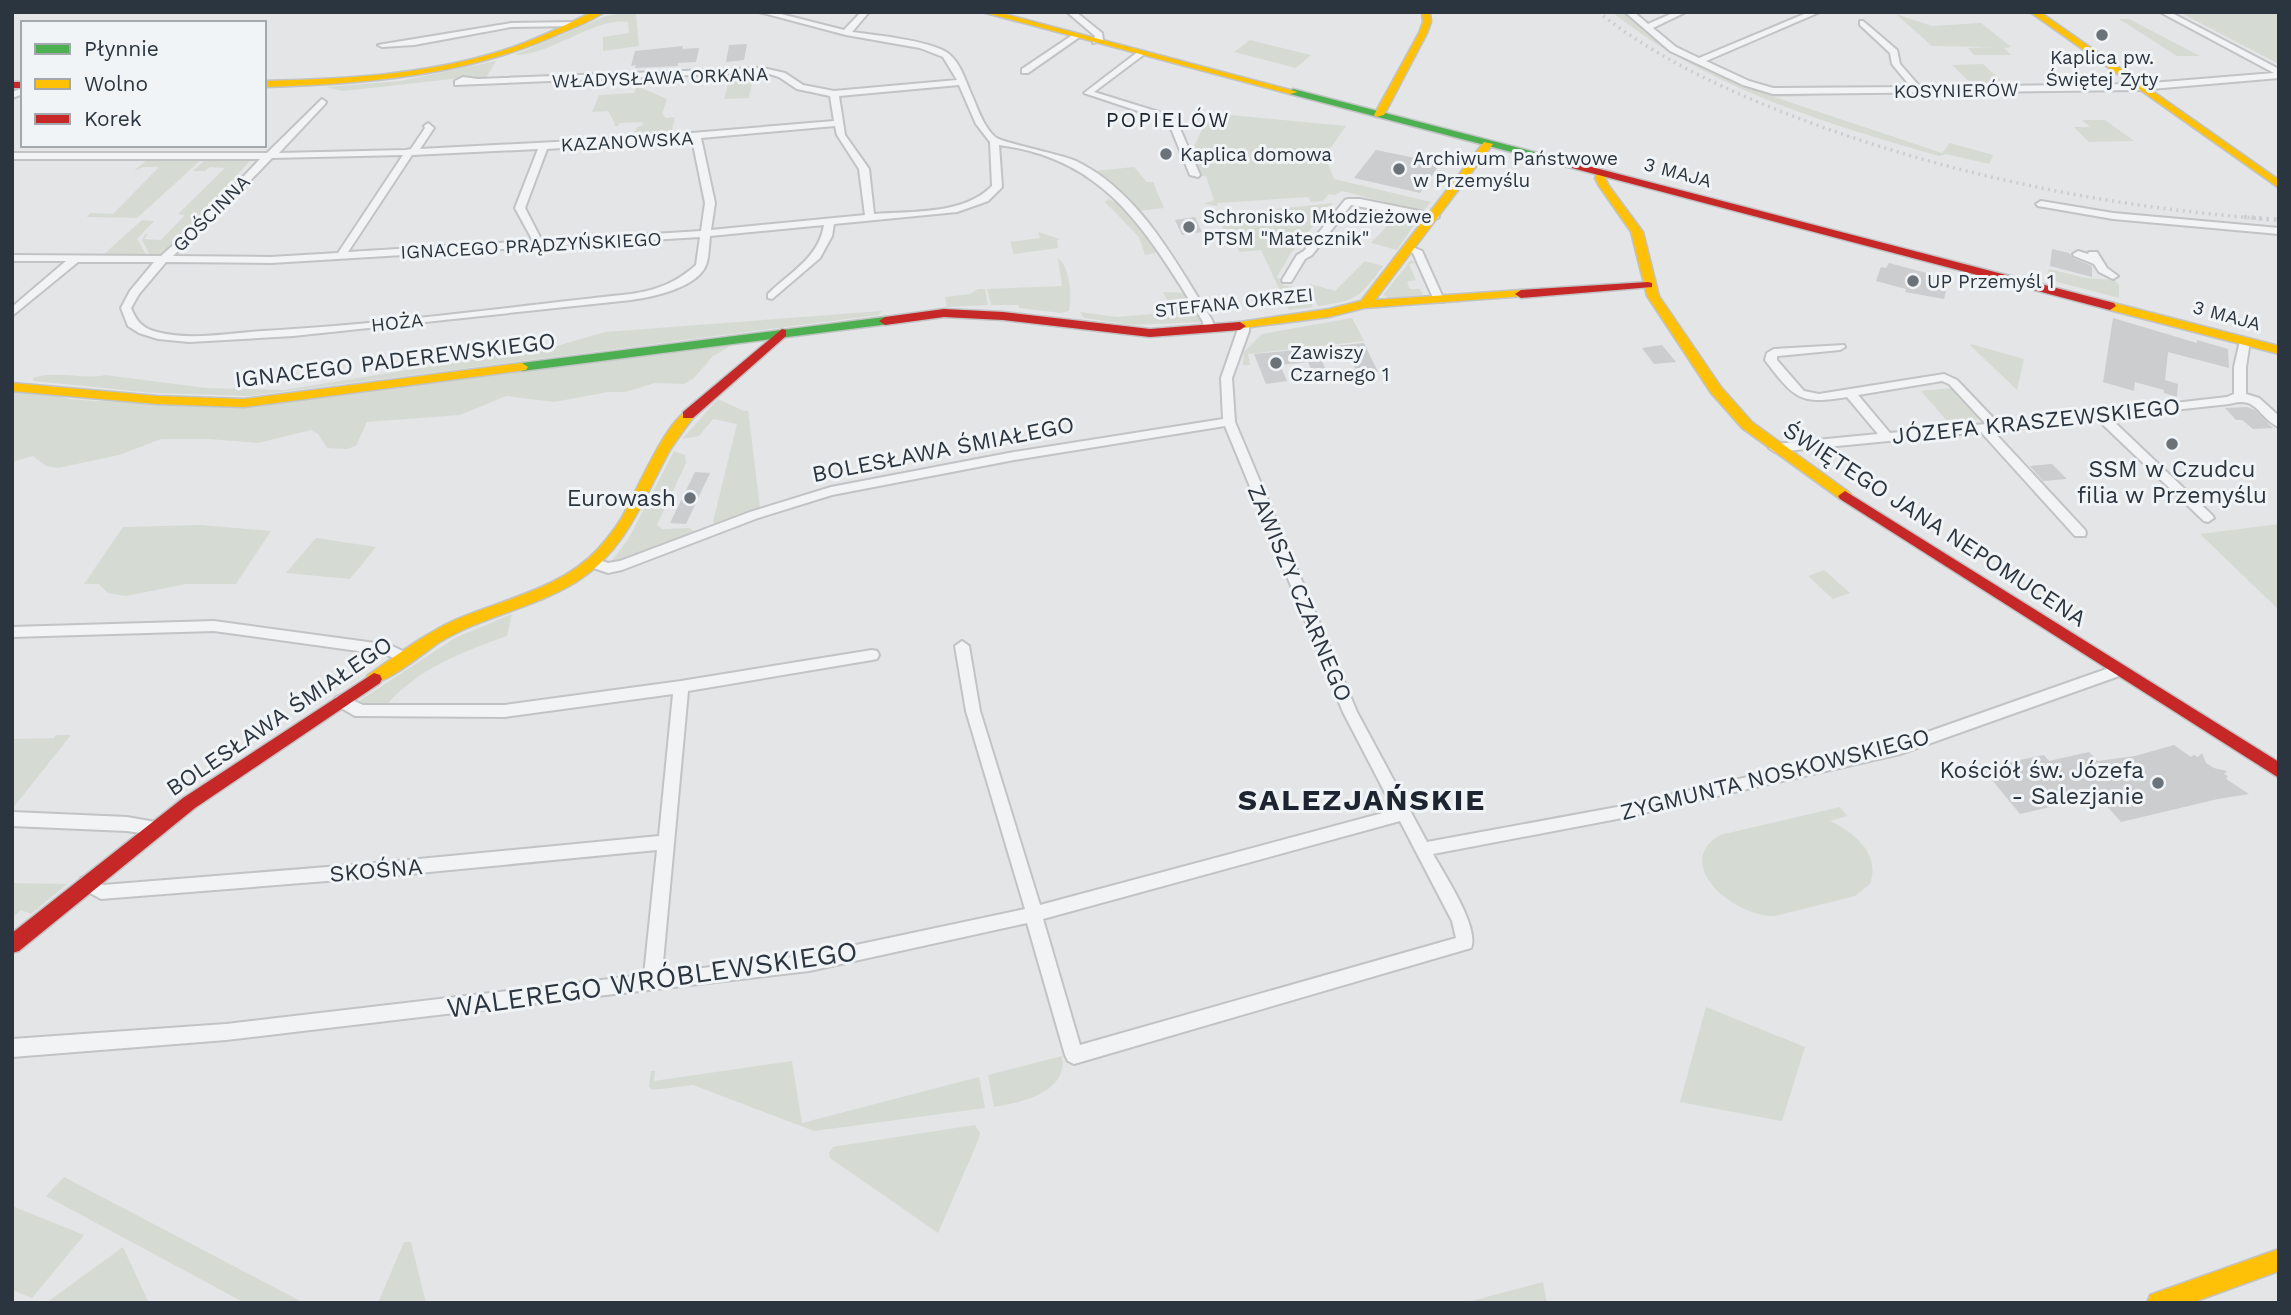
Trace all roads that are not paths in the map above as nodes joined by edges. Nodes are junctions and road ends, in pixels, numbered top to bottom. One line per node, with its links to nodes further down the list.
1 (600, 12): 13 (street)
2 (763, 12): 15 (street)
3 (865, 12): 15 (street)
4 (986, 12): 16 (street, 3 MAJA)
5 (1071, 12): 17 (street)
6 (1426, 12): 30 (street)
7 (1629, 12): 14 (street, KOSYNIERÓW)
8 (1682, 12): 14 (street)
9 (1816, 12): 20 (street)
10 (2034, 12): 26 (street)
11 (2164, 12): 22 (street)
12 (1863, 23): 27 (street)
13 (574, 24): 18 (street); 25 (street)
14 (1649, 27): 20 (street, KOSYNIERÓW)
15 (846, 33): 24 (street)
16 (1077, 36): 17 (street, 3 MAJA); 21 (street)
17 (1096, 41): 19 (street, 3 MAJA)
18 (382, 45)
19 (1142, 53): 30 (street, 3 MAJA); 41 (street)
20 (1702, 61): 27 (street, KOSYNIERÓW)
21 (1025, 71)
22 (2279, 73): 26 (street, KOSYNIERÓW)
23 (478, 82): 28 (street, WŁADYSŁAWA ORKANA)
24 (962, 82): 28 (street, WŁADYSŁAWA ORKANA); 34 (street)
25 (266, 84)
26 (2139, 87): 27 (street, KOSYNIERÓW); 42 (street)
27 (1919, 90)
28 (834, 94): 31 (street)
29 (322, 102): 38 (street)
30 (1379, 115): 35 (street, 3 MAJA)
31 (838, 123): 33 (street, KAZANOWSKA); 45 (street)
32 (428, 126): 37 (street)
33 (696, 138): 36 (street, KAZANOWSKA); 48 (street)
34 (994, 142): 45 (street, IGNACEGO PRĄDZYŃSKIEGO); 64 (street)
35 (1488, 144): 40 (street, 3 MAJA); 44 (street)
36 (544, 145): 37 (street, KAZANOWSKA); 49 (street)
37 (413, 150): 38 (street, KAZANOWSKA); 52 (street)
38 (271, 155): 39 (street, KAZANOWSKA); 55 (street, GOŚCINNA)
39 (12, 156)
40 (1602, 173): 58 (street, ŚWIĘTEGO JANA NEPOMUCENA); 66 (street, 3 MAJA)
41 (1195, 175)
42 (2279, 185)
43 (2041, 204): 47 (street)
44 (1434, 217): 50 (street); 57 (street)
45 (870, 218): 46 (street, IGNACEGO PRĄDZYŃSKIEGO)
46 (829, 224): 48 (street, IGNACEGO PRĄDZYŃSKIEGO); 59 (street)
47 (2279, 231)
48 (706, 234): 49 (street, IGNACEGO PRĄDZYŃSKIEGO); 55 (street, HOŻA)
49 (539, 244): 52 (street, IGNACEGO PRĄDZYŃSKIEGO)
50 (1410, 249): 60 (street); 61 (street)
51 (2078, 254): 56 (street)
52 (341, 256): 55 (street, IGNACEGO PRĄDZYŃSKIEGO)
53 (12, 258): 54 (street, IGNACEGO PRĄDZYŃSKIEGO)
54 (76, 258): 55 (street, IGNACEGO PRĄDZYŃSKIEGO); 62 (street)
55 (162, 260)
56 (2113, 276)
57 (1287, 280)
58 (1648, 285): 60 (street, STEFANA OKRZEI); 77 (street, ŚWIĘTEGO JANA NEPOMUCENA)
59 (772, 296)
60 (1439, 300): 61 (street, STEFANA OKRZEI)
61 (1366, 303): 63 (street, STEFANA OKRZEI)
62 (12, 313)
63 (1244, 326): 64 (street, STEFANA OKRZEI); 73 (street, ZAWISZY CZARNEGO)
64 (1210, 329): 65 (street, STEFANA OKRZEI)
65 (782, 333): 69 (street, IGNACEGO PADEREWSKIEGO); 80 (street, BOLESŁAWA ŚMIAŁEGO)
66 (2245, 341): 68 (street, 3 MAJA); 71 (street)
67 (1840, 347): 70 (street)
68 (2279, 350)
69 (12, 387)
70 (1851, 394): 75 (street); 76 (street)
71 (2240, 396): 72 (street, JÓZEFA KRASZEWSKIEGO); 74 (street)
72 (2099, 414): 75 (street, JÓZEFA KRASZEWSKIEGO); 78 (street)
73 (1229, 422): 80 (street, BOLESŁAWA ŚMIAŁEGO); 89 (street, ZAWISZY CZARNEGO)
74 (2279, 423)
75 (1989, 428): 76 (street, JÓZEFA KRASZEWSKIEGO); 79 (street)
76 (1886, 436): 77 (street, JÓZEFA KRASZEWSKIEGO)
77 (1775, 448): 85 (street, ŚWIĘTEGO JANA NEPOMUCENA)
78 (2208, 518)
79 (2080, 533)
80 (593, 563): 84 (street, BOLESŁAWA ŚMIAŁEGO)
81 (12, 632): 84 (street)
82 (962, 646): 95 (street)
83 (872, 655): 86 (street)
84 (404, 659): 87 (street, BOLESŁAWA ŚMIAŁEGO)
85 (2117, 671): 88 (street, ŚWIĘTEGO JANA NEPOMUCENA); 93 (street, ZYGMUNTA NOSKOWSKIEGO)
86 (681, 687): 87 (street); 92 (street)
87 (341, 701): 91 (street, BOLESŁAWA ŚMIAŁEGO)
88 (2279, 771)
89 (1402, 814): 93 (street, ZAWISZY CZARNEGO); 95 (street, WALEREGO WRÓBLEWSKIEGO)
90 (12, 819): 91 (street)
91 (155, 828): 94 (street, BOLESŁAWA ŚMIAŁEGO)
92 (666, 842): 94 (street, SKOŚNA); 97 (street)
93 (1424, 849): 95 (street, ZAWISZY CZARNEGO)
94 (88, 883): 96 (street, BOLESŁAWA ŚMIAŁEGO)
95 (1035, 914): 97 (street, WALEREGO WRÓBLEWSKIEGO)
96 (12, 945)
97 (652, 983): 98 (street, WALEREGO WRÓBLEWSKIEGO)
98 (12, 1048)
99 (2279, 1260): 100 (street)
100 (2158, 1303)

